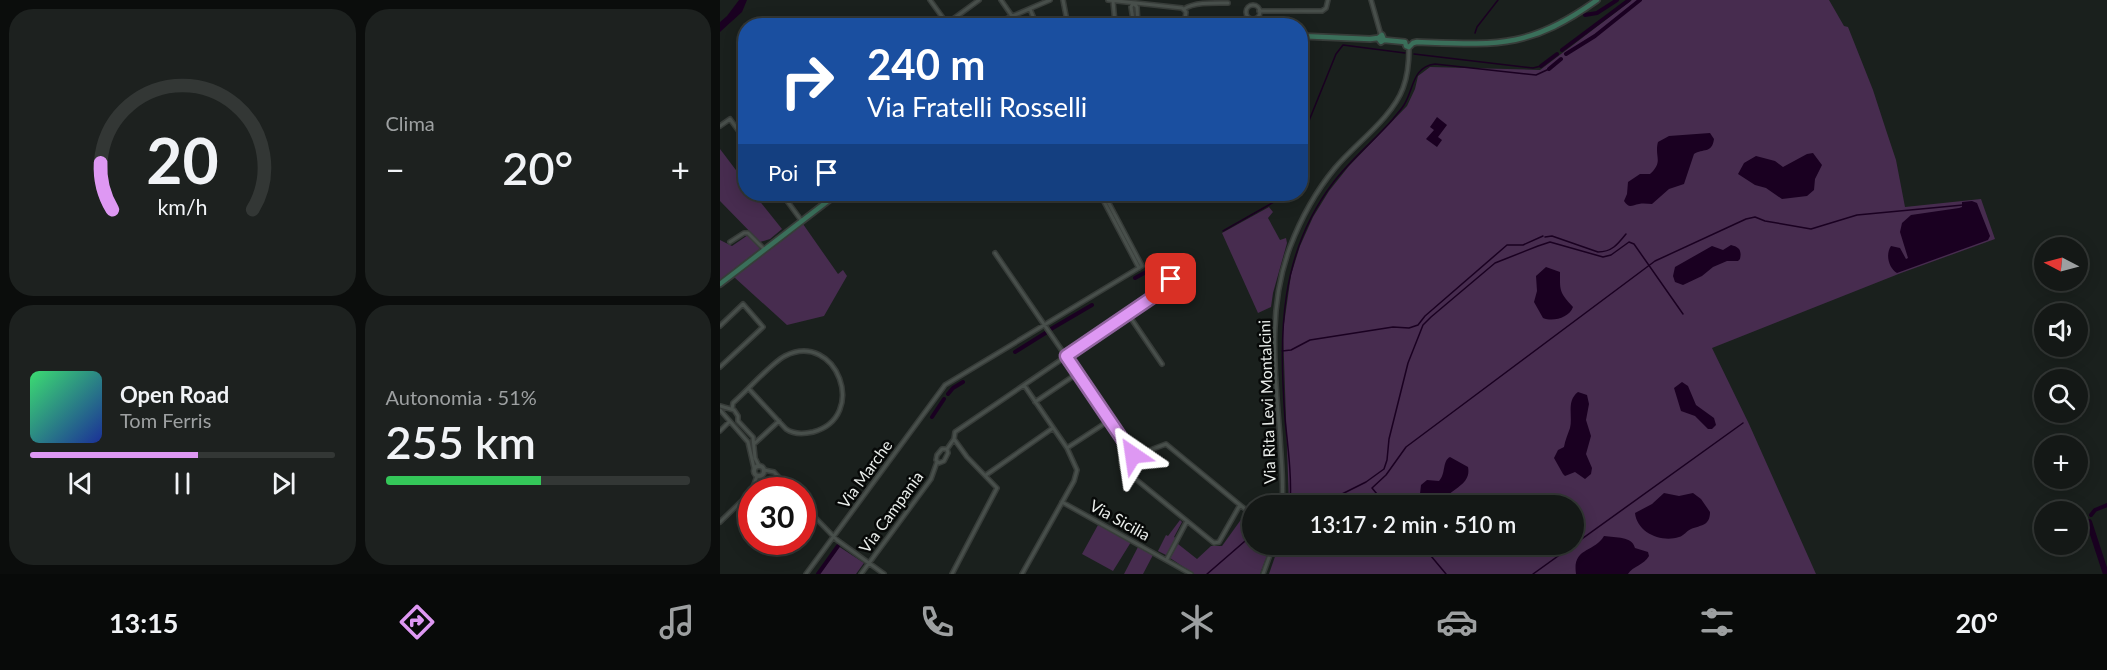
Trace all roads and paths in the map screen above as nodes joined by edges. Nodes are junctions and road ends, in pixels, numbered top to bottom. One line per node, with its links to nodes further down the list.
1 (930, 0): 19 (street)
2 (979, 0): 20 (street)
3 (1001, 0): 18 (street)
4 (1050, 0): 15 (street)
5 (1063, 0): 23 (street)
6 (1108, 0): 11 (street)
7 (1257, 0): 14 (street)
8 (1328, 0): 17 (street)
9 (1371, 0): 28 (street)
10 (1597, 0): 29 (main road)
11 (1113, 1): 12 (street); 24 (street)
12 (1133, 1): 16 (street); 25 (street)
13 (1228, 3): 16 (street)
14 (1255, 5): 17 (street); 17 (street)
15 (1030, 9): 18 (street); 22 (street)
16 (1184, 9): 26 (street)
17 (1259, 11)
18 (1012, 16): 21 (street)
19 (943, 18)
20 (954, 18)
21 (1008, 18)
22 (1034, 18)
23 (1067, 18)
24 (1115, 18)
25 (1136, 18)
26 (1185, 18)
27 (1308, 36): 28 (main road)
28 (1381, 38): 29 (main road)
29 (1411, 47): 72 (street, Via Rita Levi Montalcini)
30 (720, 126): 31 (street)
31 (738, 130)
32 (787, 201): 35 (street)
33 (827, 201): 35 (main road)
34 (1106, 201): 42 (street, Via Marche)
35 (801, 220): 37 (main road)
36 (730, 242): 37 (street)
37 (764, 249): 40 (main road)
38 (995, 253): 42 (street)
39 (1159, 257): 41 (street, Via Campania)
40 (720, 284)
41 (1128, 314): 44 (street, Via Campania); 45 (street)
42 (1045, 325): 44 (street); 79 (street, Via Marche)
43 (720, 326): 46 (street)
44 (1066, 356): 47 (street); 48 (street, Via Campania)
45 (1162, 364)
46 (720, 367)
47 (1078, 373): 50 (street); 54 (street)
48 (1024, 385): 50 (street); 60 (street, Via Campania)
49 (749, 389): 52 (street); 56 (street); 56 (street)
50 (1035, 402): 58 (street)
51 (720, 408): 52 (street); 53 (street)
52 (730, 410): 53 (street); 55 (street)
53 (724, 415): 57 (street)
54 (1111, 420): 62 (street); 64 (street)
55 (738, 421): 57 (street); 61 (street)
56 (779, 421): 61 (street)
57 (730, 423): 59 (street); 67 (street)
58 (1053, 428): 62 (street); 69 (street)
59 (720, 431)
60 (954, 440): 63 (street, Via Campania); 69 (street)
61 (754, 444): 66 (street)
62 (1066, 448): 73 (street)
63 (947, 449): 65 (street, Via Campania); 65 (street, Via Campania)
64 (1133, 455): 75 (street); 77 (street)
65 (937, 462): 82 (street, Via Campania)
66 (759, 466): 67 (street); 68 (street)
67 (754, 468): 70 (street)
68 (764, 470): 70 (street); 71 (street)
69 (986, 475): 86 (street)
70 (757, 476)
71 (779, 477)
72 (1282, 495)
73 (1062, 502): 81 (street, Via Sicilia); 87 (street)
74 (738, 505): 78 (street)
75 (1240, 506): 77 (street)
76 (816, 518): 79 (street)
77 (1187, 521): 81 (street)
78 (720, 522)
79 (834, 537): 82 (street); 83 (street, Via Marche)
80 (1270, 555): 89 (street)
81 (1167, 559): 88 (street, Via Sicilia)
82 (869, 563): 84 (street, Via Campania); 85 (street)
83 (806, 574)
84 (861, 574)
85 (884, 574)
86 (952, 574)
87 (1022, 574)
88 (1191, 574)
89 (1263, 574)

